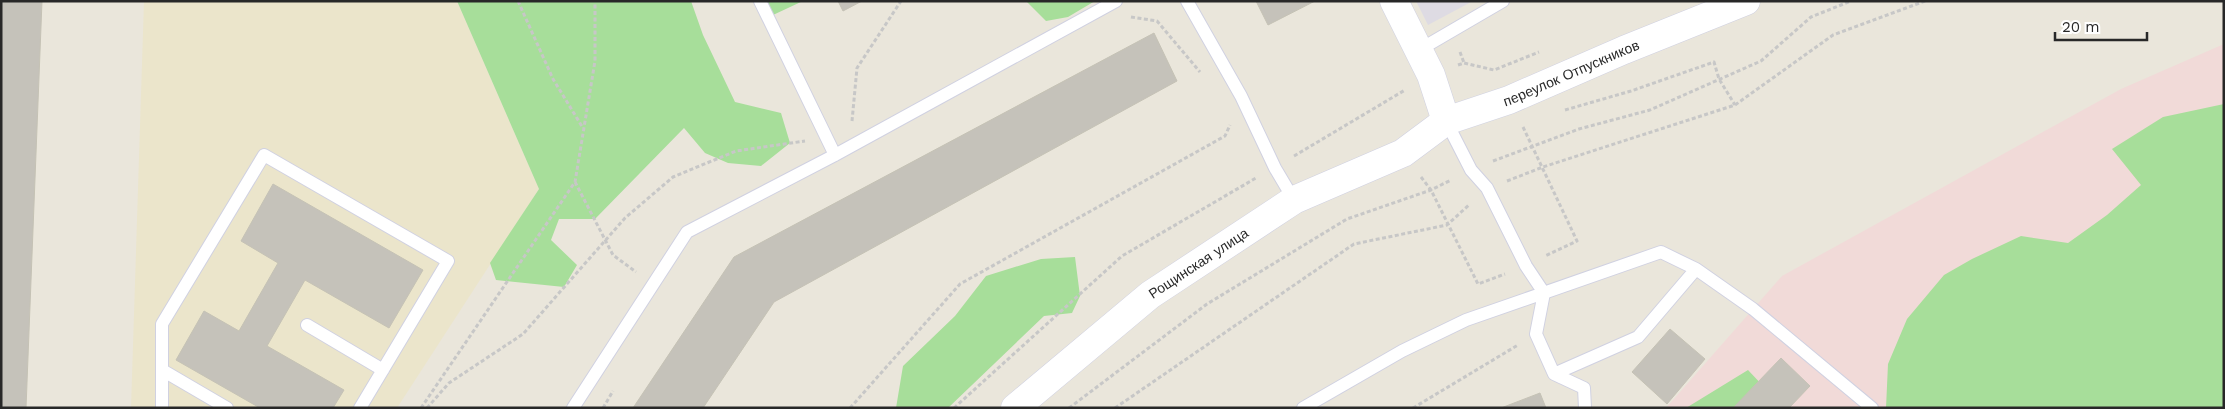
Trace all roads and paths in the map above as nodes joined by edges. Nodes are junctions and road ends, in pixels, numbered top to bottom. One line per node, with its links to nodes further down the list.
1 (518, 1): 21 (path)
2 (595, 1): 21 (path)
3 (760, 1): 22 (lane)
4 (901, 1): 24 (path)
5 (1116, 1): 11 (lane)
6 (1187, 1): 30 (lane)
7 (1394, 1): 12 (street)
8 (1503, 1): 12 (lane)
9 (1746, 1): 16 (street, переулок Отпускников)
10 (1851, 1): 15 (path)
11 (1097, 12): 14 (path); 24 (lane)
12 (1419, 50): 20 (street)
13 (1494, 70): 16 (path)
14 (1203, 76)
15 (1719, 79): 17 (path); 18 (path); 23 (path)
16 (1509, 100): 20 (street, переулок Отпускников); 23 (path)
17 (1735, 105)
18 (1558, 112)
19 (1232, 121): 48 (path)
20 (1446, 121): 25 (street, переулок Отпускников); 27 (lane)
21 (584, 129): 28 (path)
22 (826, 138): 26 (lane); 31 (path)
23 (1532, 145): 27 (path); 32 (path)
24 (850, 146): 26 (lane)
25 (1403, 152): 29 (path); 30 (street, Рощинская улица)
26 (835, 155): 34 (lane)
27 (1471, 170): 29 (path); 32 (lane)
28 (575, 182): 31 (path); 45 (path)
29 (1431, 190): 32 (path); 41 (path)
30 (1294, 200): 49 (street, Рощинская улица)
31 (605, 240): 34 (path); 46 (path)
32 (1526, 266): 35 (lane)
33 (1696, 269): 35 (lane); 40 (lane); 55 (lane)
34 (652, 285): 47 (lane)
35 (1544, 293): 37 (lane); 52 (lane)
36 (307, 326): 39 (lane)
37 (1536, 334): 40 (lane); 53 (path)
38 (162, 370): 39 (lane); 42 (lane); 43 (lane)
39 (383, 370): 44 (lane)
40 (1554, 374): 54 (lane)
41 (1074, 403): 50 (path); 51 (path)
42 (162, 408)
43 (227, 408)
44 (360, 408)
45 (421, 408)
46 (427, 408)
47 (573, 408)
48 (850, 408)
49 (1015, 408)
50 (1070, 408)
51 (1078, 408)
52 (1303, 408)
53 (1413, 408)
54 (1585, 408)
55 (1872, 408)

